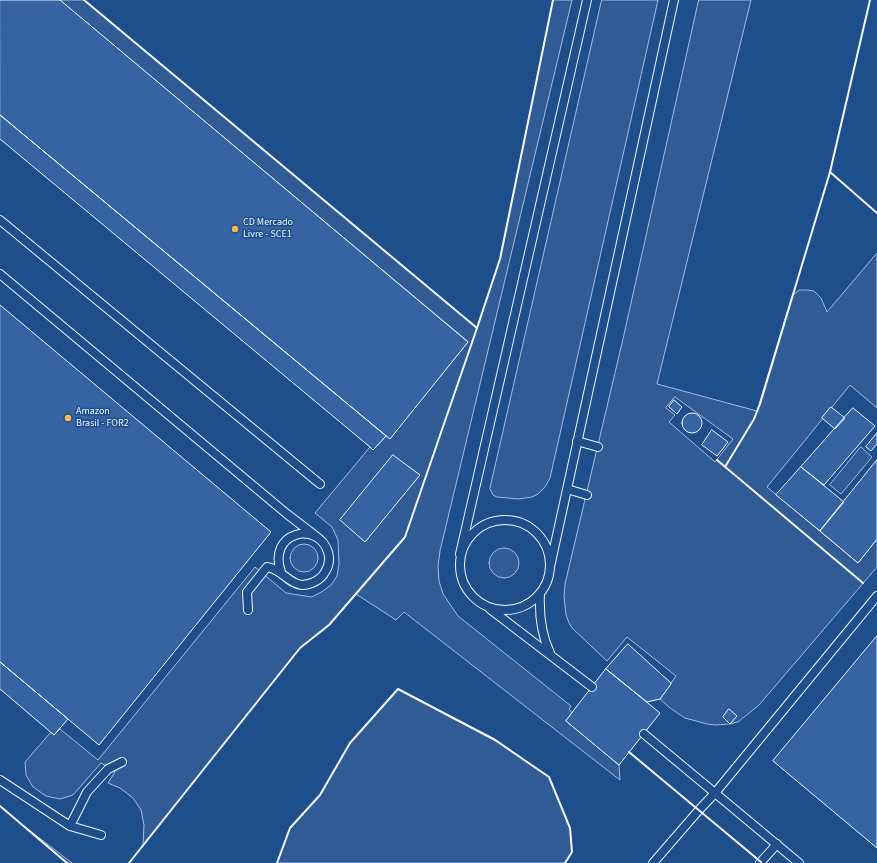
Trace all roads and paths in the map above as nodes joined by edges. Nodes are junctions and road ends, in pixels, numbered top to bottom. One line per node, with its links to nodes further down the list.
1 (587, 0): 11 (lane)
2 (674, 0): 5 (lane)
3 (0, 220): 7 (lane)
4 (0, 274): 10 (lane)
5 (577, 441): 6 (lane); 8 (lane)
6 (598, 447)
7 (320, 484)
8 (567, 489): 9 (lane); 12 (lane)
9 (587, 495)
10 (317, 537): 13 (lane); 13 (lane)
11 (460, 554): 12 (lane); 16 (lane)
12 (550, 567): 14 (lane)
13 (281, 572): 17 (lane)
14 (540, 593): 16 (lane); 18 (lane)
15 (877, 596): 23 (lane)
16 (486, 606): 18 (lane)
17 (248, 610)
18 (552, 656): 19 (lane)
19 (592, 687)
20 (644, 734): 23 (lane)
21 (122, 762): 24 (lane)
22 (1, 779): 24 (lane)
23 (716, 793): 26 (lane); 27 (lane)
24 (70, 826): 25 (lane)
25 (101, 835)
26 (777, 844): 28 (lane); 29 (lane)
27 (653, 863)
28 (760, 863)
29 (799, 863)

